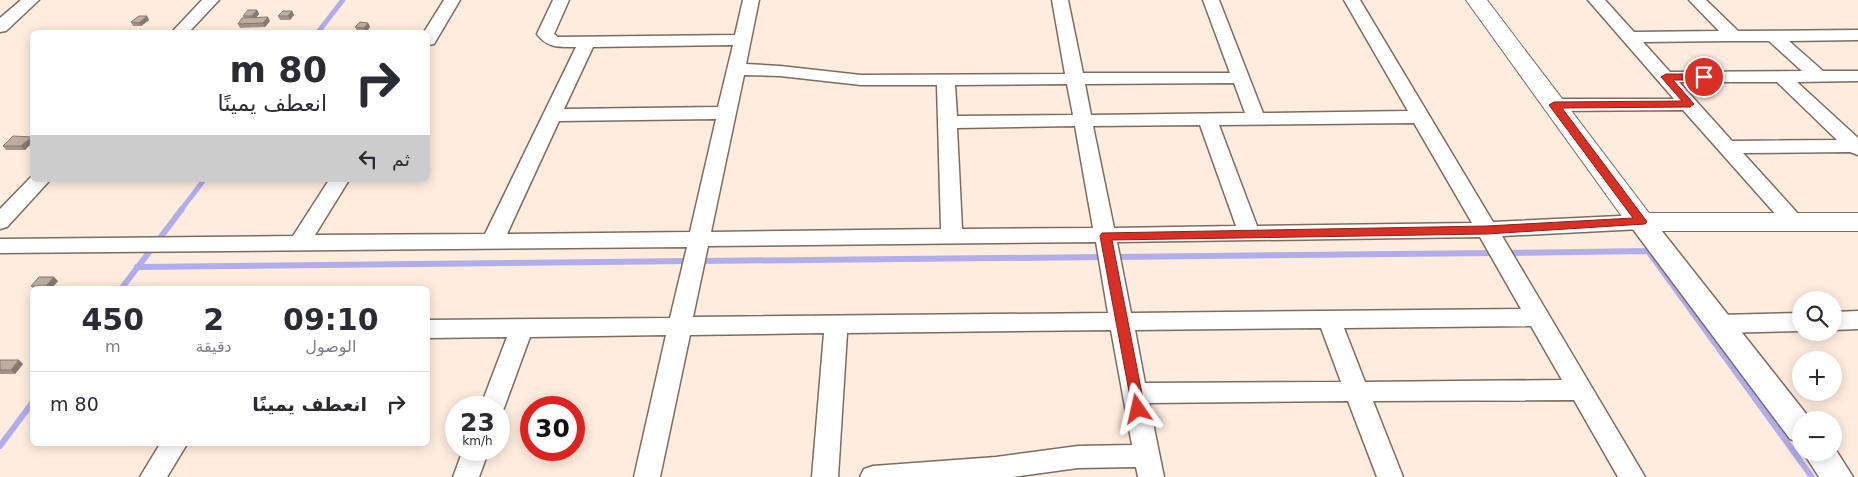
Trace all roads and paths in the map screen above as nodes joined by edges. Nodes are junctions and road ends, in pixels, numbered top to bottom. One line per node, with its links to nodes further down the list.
1 (31, 0): 12 (street)
2 (210, 0): 13 (street)
3 (452, 0): 17 (street)
4 (561, 0): 20 (street)
5 (751, 0): 19 (street)
6 (1060, 0): 28 (street)
7 (1211, 0): 26 (street)
8 (1352, 0): 33 (street)
9 (1476, 0): 30 (main road)
10 (1596, 0): 18 (street)
11 (1697, 0): 15 (street)
12 (0, 27)
13 (182, 30)
14 (1858, 35): 16 (street)
15 (1735, 36): 16 (street); 18 (street)
16 (1774, 36): 25 (street)
17 (430, 37)
18 (1630, 37): 23 (street)
19 (743, 40): 20 (street); 21 (street)
20 (587, 41): 32 (street)
21 (736, 70): 27 (street); 31 (street)
22 (1858, 76): 25 (street)
23 (1666, 77): 24 (street); 29 (street)
24 (1782, 77): 25 (street); 39 (street)
25 (1819, 77)
26 (1241, 78): 28 (street); 34 (street)
27 (946, 79): 28 (street); 37 (street)
28 (1076, 80): 36 (street)
29 (1690, 104): 30 (street); 38 (street)
30 (1554, 105): 43 (main road)
31 (727, 113): 32 (street); 50 (street)
32 (552, 114): 51 (street)
33 (1421, 118): 34 (street); 46 (street)
34 (1256, 119): 35 (street)
35 (1208, 120): 36 (street); 47 (street)
36 (1083, 121): 37 (street); 48 (street)
37 (949, 122): 49 (street)
38 (1728, 147): 39 (street); 44 (street)
39 (1857, 147)
40 (38, 182): 42 (street)
41 (338, 182): 52 (street)
42 (0, 222)
43 (1641, 222): 44 (main road); 46 (street); 60 (street)
44 (1794, 222): 45 (main road)
45 (1858, 222)
46 (1487, 230): 47 (street); 54 (street)
47 (1249, 234): 48 (street)
48 (1106, 236): 49 (street); 58 (street)
49 (952, 237): 50 (street)
50 (700, 240): 51 (street); 62 (street)
51 (492, 242): 52 (street)
52 (299, 244): 53 (street)
53 (0, 246)
54 (1538, 317): 55 (street); 65 (street)
55 (1329, 319): 58 (street); 66 (street)
56 (1858, 320): 57 (street)
57 (1842, 321)
58 (1122, 322): 61 (street); 67 (street)
59 (1792, 322): 60 (street)
60 (1720, 324): 69 (street)
61 (836, 325): 62 (street); 77 (street)
62 (681, 326): 63 (street); 76 (street)
63 (522, 328): 64 (street); 68 (street)
64 (430, 329)
65 (1581, 390): 66 (street); 80 (street)
66 (1358, 392): 67 (street); 79 (street)
67 (1135, 393): 73 (street)
68 (496, 396)
69 (1792, 418)
70 (173, 446): 74 (street)
71 (472, 461): 75 (street)
72 (1825, 461): 81 (street)
73 (1149, 467): 78 (street)
74 (153, 477)
75 (466, 477)
76 (647, 477)
77 (825, 477)
78 (873, 477)
79 (1390, 477)
80 (1632, 477)
81 (1837, 477)

